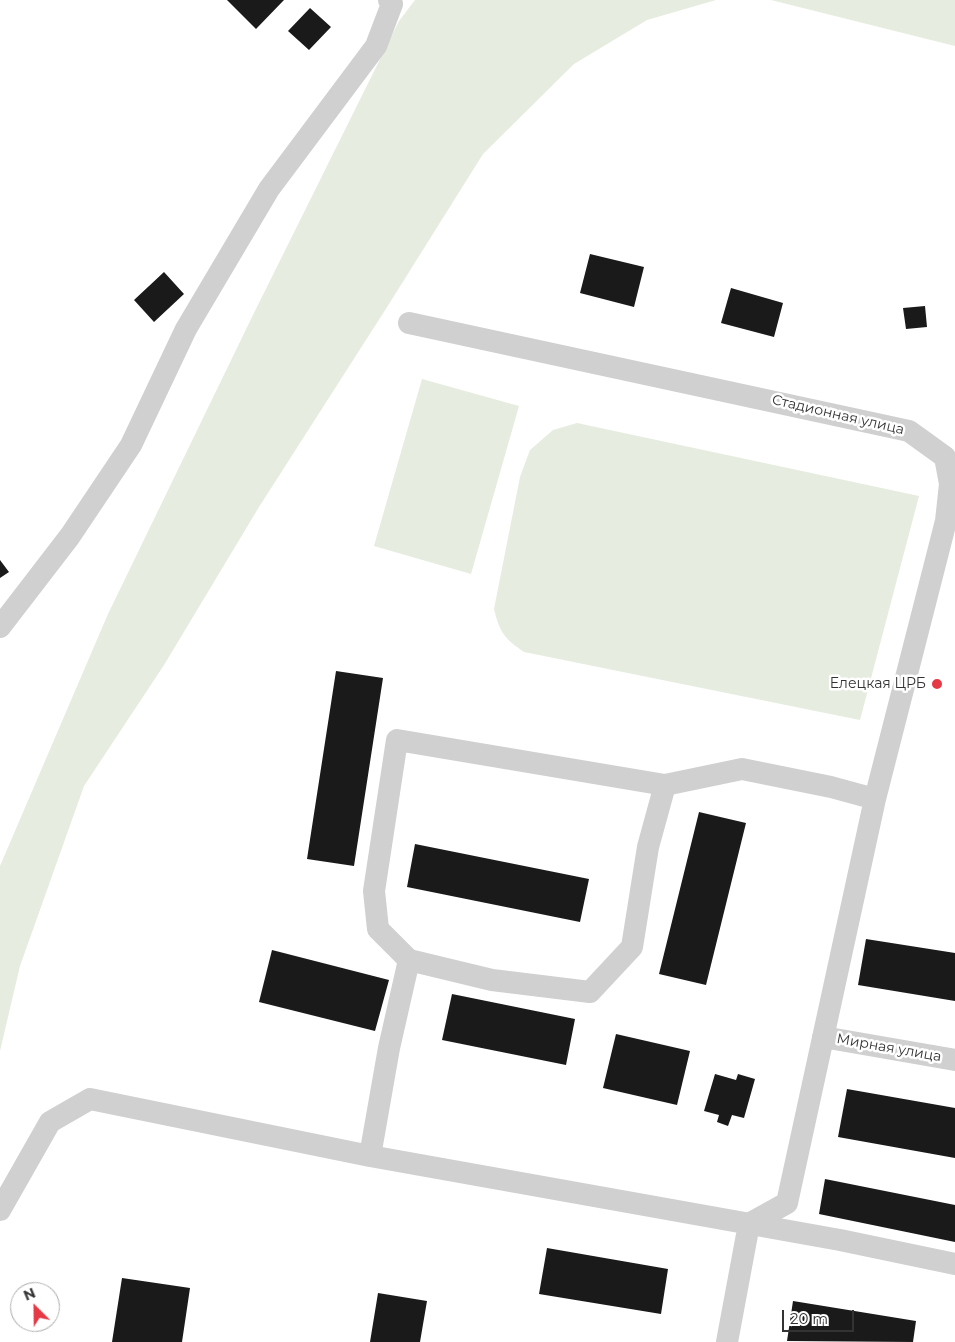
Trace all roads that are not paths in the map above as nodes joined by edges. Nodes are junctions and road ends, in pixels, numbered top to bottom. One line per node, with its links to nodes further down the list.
1 (389, 0): 3 (street)
2 (409, 323): 5 (street, Стадионная улица)
3 (0, 627)
4 (665, 785): 5 (street); 6 (street); 6 (street)
5 (875, 799): 7 (street, Стадионная улица)
6 (408, 960): 9 (street)
7 (823, 1037): 8 (street, Мирная улица); 11 (street, Стадионная улица)
8 (955, 1060)
9 (370, 1156): 10 (street); 11 (street)
10 (0, 1210)
11 (749, 1224): 12 (street); 13 (street)
12 (955, 1264)
13 (727, 1342)

